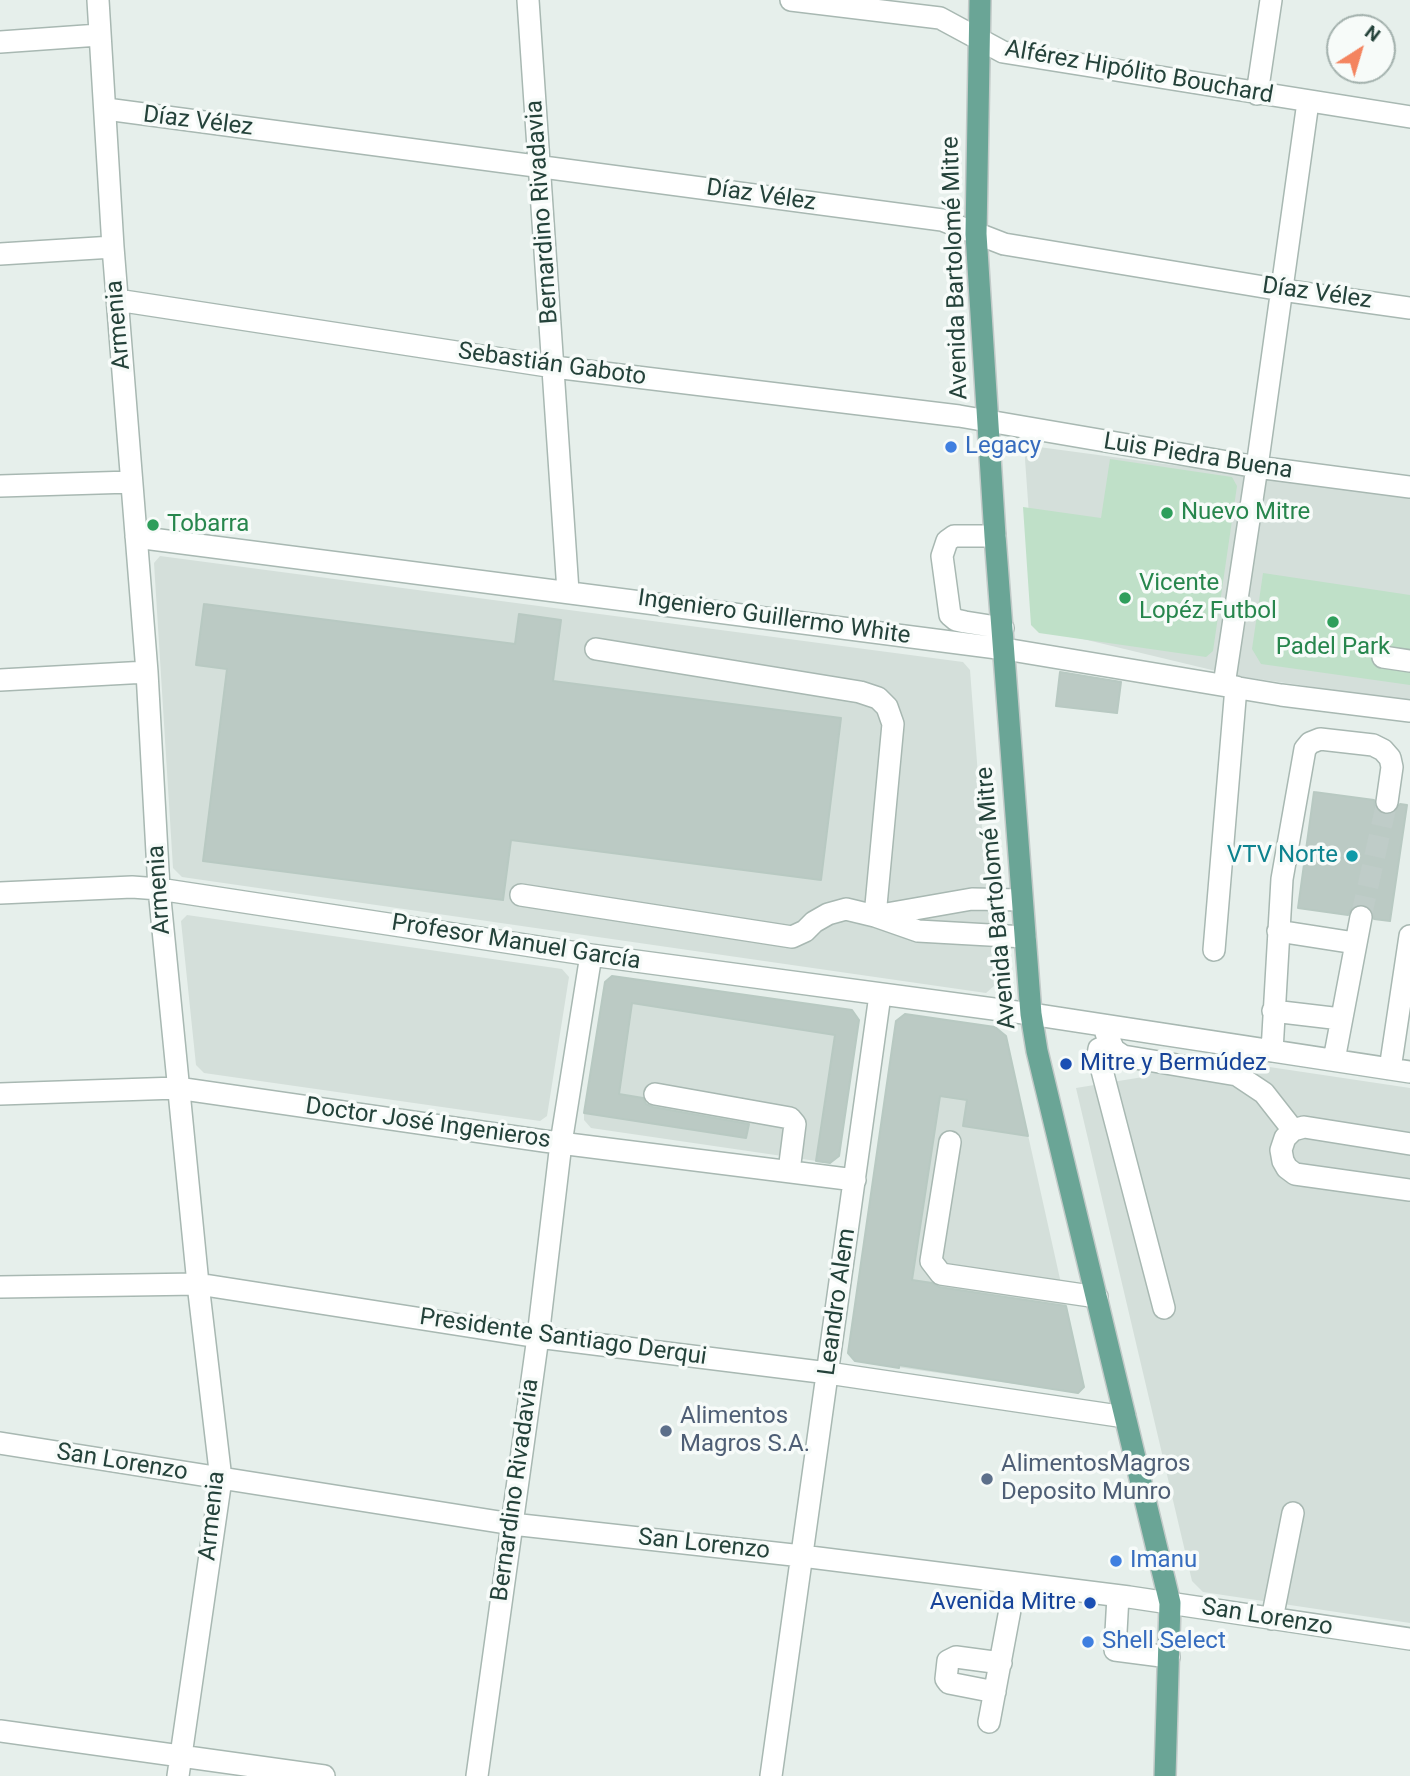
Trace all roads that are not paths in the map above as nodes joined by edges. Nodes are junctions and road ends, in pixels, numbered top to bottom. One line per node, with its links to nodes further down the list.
1 (98, 0): 6 (street, Armenia)
2 (528, 0): 13 (street, Bernardino Rivadavia)
3 (791, 0): 7 (street, Alférez Hipólito Bouchard)
4 (980, 0): 7 (main road, Avenida Bartolomé Mitre)
5 (1271, 0): 9 (street)
6 (99, 35): 8 (street); 11 (street, Armenia)
7 (979, 41): 9 (street, Alférez Hipólito Bouchard); 14 (main road, Avenida Bartolomé Mitre)
8 (0, 42)
9 (1257, 94): 10 (street, Alférez Hipólito Bouchard)
10 (1308, 102): 12 (street, Alférez Hipólito Bouchard); 17 (street)
11 (106, 109): 13 (street, Díaz Vélez); 15 (street, Armenia)
12 (1410, 117)
13 (539, 166): 14 (street, Díaz Vélez); 20 (street, Bernardino Rivadavia)
14 (976, 234): 17 (street, Díaz Vélez); 21 (main road, Avenida Bartolomé Mitre)
15 (113, 247): 16 (street); 18 (street, Armenia)
16 (0, 254)
17 (1282, 289): 19 (street, Díaz Vélez); 22 (street)
18 (117, 300): 20 (street, Sebastián Gaboto); 23 (street, Armenia)
19 (1410, 308)
20 (554, 367): 21 (street, Sebastián Gaboto); 28 (street, Bernardino Rivadavia)
21 (988, 421): 22 (street, Luis Piedra Buena); 26 (main road, Avenida Bartolomé Mitre)
22 (1257, 467): 25 (street, Luis Piedra Buena); 35 (street)
23 (131, 482): 24 (street); 27 (street, Armenia)
24 (0, 486)
25 (1410, 487)
26 (995, 536): 29 (main road, Avenida Bartolomé Mitre); 29 (street)
27 (136, 537): 28 (street, Ingeniero Guillermo White); 33 (street, Armenia)
28 (568, 591): 29 (street, Ingeniero Guillermo White)
29 (1004, 639): 35 (street, Ingeniero Guillermo White); 41 (main road, Avenida Bartolomé Mitre)
30 (596, 649): 42 (street)
31 (1383, 657): 32 (street)
32 (1410, 662)
33 (147, 672): 34 (street); 38 (street, Armenia)
34 (0, 680)
35 (1230, 686): 36 (street, Ingeniero Guillermo White); 48 (street)
36 (1410, 711)
37 (1387, 802): 44 (street)
38 (159, 889): 39 (street, Profesor Manuel García); 49 (street, Profesor Manuel García); 58 (street, Armenia)
39 (0, 893)
40 (522, 895): 42 (street)
41 (1022, 900): 42 (street); 45 (main road, Avenida Bartolomé Mitre)
42 (875, 916): 45 (street)
43 (1361, 917): 47 (street)
44 (1278, 931): 47 (street); 51 (street)
45 (1024, 936): 52 (main road, Avenida Bartolomé Mitre)
46 (1410, 936): 57 (street)
47 (1355, 943): 53 (street)
48 (1214, 950)
49 (591, 955): 50 (street, Profesor Manuel García); 63 (street, Bernardino Rivadavia)
50 (880, 995): 52 (street, Profesor Manuel García); 66 (street, Leandro Alem)
51 (1273, 1011): 53 (street); 55 (street)
52 (1031, 1014): 54 (street, Profesor Manuel García); 70 (main road, Avenida Bartolomé Mitre)
53 (1340, 1019): 56 (street)
54 (1107, 1035): 55 (street, Profesor Manuel García); 61 (street); 71 (street)
55 (1272, 1051): 56 (street, Profesor Manuel García)
56 (1334, 1060): 57 (street, Profesor Manuel García)
57 (1400, 1070)
58 (177, 1088): 59 (street, Doctor José Ingenieros); 63 (street, Doctor José Ingenieros); 68 (street, Armenia)
59 (0, 1094)
60 (655, 1094): 65 (street)
61 (1293, 1130): 64 (street); 67 (street)
62 (950, 1142): 70 (street)
63 (561, 1143): 65 (street, Doctor José Ingenieros); 72 (street, Bernardino Rivadavia)
64 (1410, 1144)
65 (789, 1171): 66 (street, Doctor José Ingenieros)
66 (856, 1180): 73 (street, Leandro Alem)
67 (1410, 1190)
68 (198, 1284): 69 (street, Presidente Santiago Derqui); 72 (street, Presidente Santiago Derqui); 76 (street, Armenia)
69 (0, 1287)
70 (1097, 1297): 74 (main road, Avenida Bartolomé Mitre)
71 (1164, 1308)
72 (538, 1337): 73 (street, Presidente Santiago Derqui); 78 (street, Bernardino Rivadavia)
73 (828, 1374): 74 (street, Presidente Santiago Derqui); 79 (street, Leandro Alem)
74 (1125, 1417): 82 (main road, Avenida Bartolomé Mitre)
75 (0, 1443): 76 (street, San Lorenzo)
76 (221, 1479): 78 (street, San Lorenzo); 90 (street, Armenia)
77 (1293, 1513): 83 (street)
78 (512, 1524): 79 (street, San Lorenzo); 92 (street, Bernardino Rivadavia)
79 (802, 1556): 80 (street, San Lorenzo); 93 (street, Leandro Alem)
80 (1015, 1583): 81 (street, San Lorenzo); 86 (street)
81 (1118, 1596): 82 (street, San Lorenzo); 85 (street)
82 (1170, 1603): 83 (street, San Lorenzo); 85 (main road, Avenida Bartolomé Mitre)
83 (1272, 1619): 84 (street, San Lorenzo)
84 (1410, 1639)
85 (1169, 1657): 94 (main road, Avenida Bartolomé Mitre)
86 (1001, 1663): 87 (street); 87 (street)
87 (995, 1692): 88 (street)
88 (989, 1722)
89 (0, 1731): 90 (street)
90 (179, 1766): 91 (street)
91 (324, 1776)
92 (477, 1776)
93 (771, 1776)
94 (1165, 1776)

